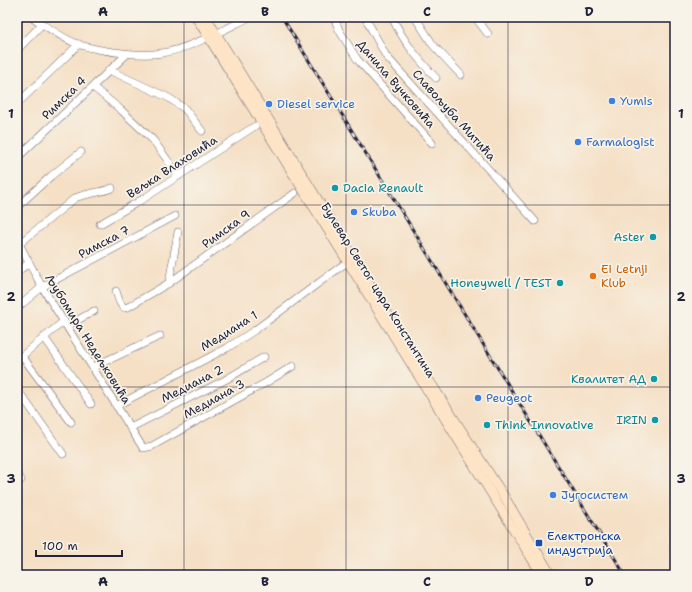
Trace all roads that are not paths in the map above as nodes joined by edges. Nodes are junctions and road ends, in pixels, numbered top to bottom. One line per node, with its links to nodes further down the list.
1 (32, 17): 10 (street)
2 (196, 17): 12 (main road, Булевар Светог цара Константина)
3 (206, 17): 12 (main road, Булевар Светог цара Константина)
4 (250, 17): 12 (street)
5 (334, 17): 23 (street, Данила Вучковића)
6 (365, 17): 31 (street, Славољуба Митића)
7 (392, 17): 18 (street)
8 (415, 17): 17 (street)
9 (475, 17): 11 (street)
10 (42, 24): 13 (street); 14 (street)
11 (488, 34)
12 (212, 35): 15 (street); 35 (main road, Булевар Светог цара Константина); 58 (main road, Булевар Светог цара Константина)
13 (79, 44): 15 (street); 20 (street)
14 (17, 50)
15 (127, 54): 16 (street, Римска 4)
16 (109, 70): 19 (street, Римска 4); 22 (street)
17 (461, 75)
18 (436, 78)
19 (93, 86): 25 (street, Римска 4); 26 (street)
20 (17, 104)
21 (255, 126): 26 (street, Вељка Влаховића)
22 (202, 131)
23 (432, 143)
24 (81, 152): 29 (street)
25 (17, 158)
26 (179, 176): 32 (street, Вељка Влаховића)
27 (112, 188): 34 (street)
28 (295, 193): 38 (street, Римска 9)
29 (17, 207)
30 (175, 216): 39 (street, Римска 7)
31 (535, 221)
32 (100, 224)
33 (178, 232): 38 (street)
34 (18, 242): 36 (street, Љубомира Недељковића)
35 (347, 262): 52 (street, Медиана 1); 57 (main road, Булевар Светог цара Константина)
36 (29, 263): 37 (street); 39 (street, Љубомира Недељковића)
37 (17, 272)
38 (169, 283): 40 (street, Римска 9)
39 (42, 287): 41 (street, Римска 7); 43 (street, Љубомира Недељковића)
40 (116, 291)
41 (17, 308)
42 (94, 311): 43 (street)
43 (65, 323): 45 (street); 49 (street, Љубомира Недељковића)
44 (160, 336): 49 (street)
45 (44, 337): 47 (street); 51 (street)
46 (264, 357): 54 (street, Медиана 2)
47 (20, 358): 53 (street)
48 (293, 366): 55 (street, Медиана 3)
49 (93, 367): 52 (street, Љубомира Недељковића)
50 (17, 390): 56 (street)
51 (91, 404)
52 (116, 406): 54 (street, Љубомира Недељковића)
53 (71, 422)
54 (130, 428): 55 (street, Љубомира Недељковића)
55 (143, 448)
56 (63, 454)
57 (542, 575)
58 (551, 575)

